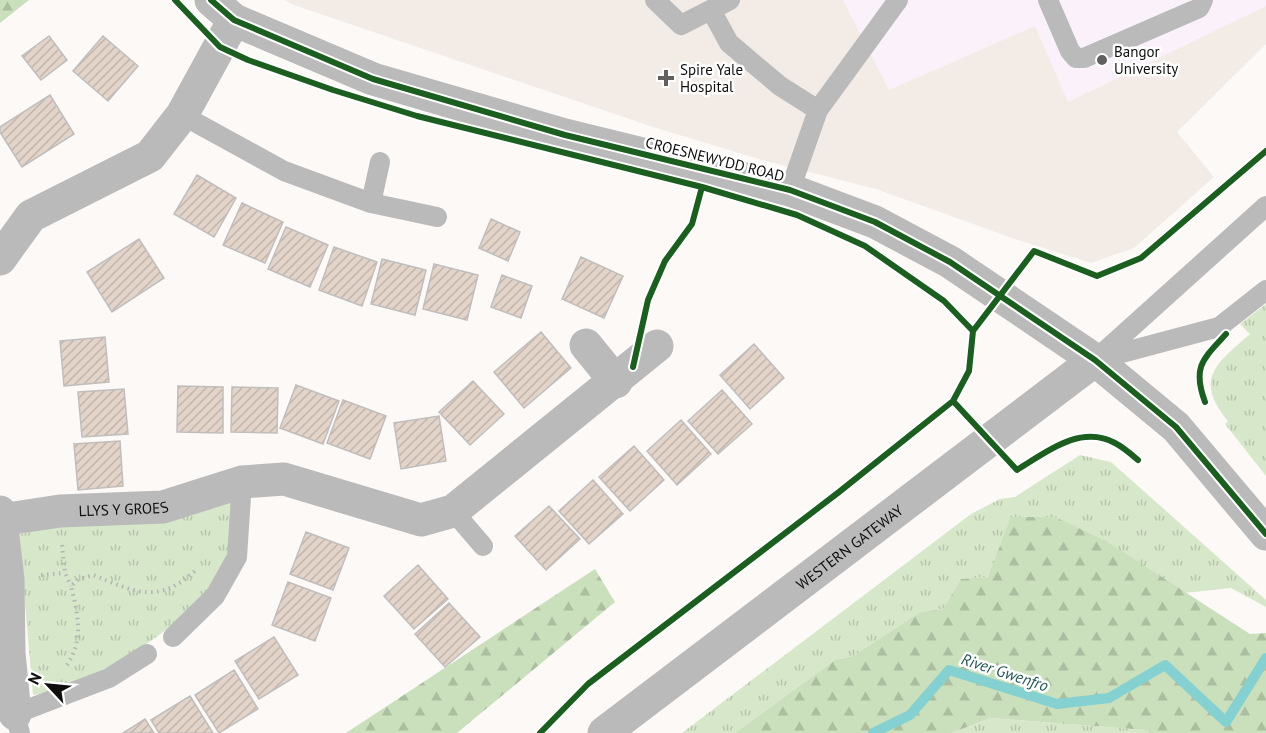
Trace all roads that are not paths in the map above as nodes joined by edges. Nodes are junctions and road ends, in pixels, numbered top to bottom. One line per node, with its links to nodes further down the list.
1 (655, 0): 7 (lane)
2 (730, 0): 7 (lane)
3 (898, 0): 8 (lane)
4 (1048, 0): 5 (lane)
5 (1203, 0)
6 (223, 10): 9 (street); 11 (street, CROESNEWYDD ROAD)
7 (711, 10): 8 (lane)
8 (818, 110): 11 (lane)
9 (182, 115): 12 (lane); 15 (street)
10 (380, 162): 12 (lane)
11 (790, 190): 19 (street, CROESNEWYDD ROAD)
12 (371, 203): 14 (lane)
13 (1266, 206): 19 (lane)
14 (437, 217)
15 (0, 257)
16 (1266, 291): 19 (lane)
17 (586, 345): 20 (street)
18 (657, 346): 20 (street, LLYS Y GROES)
19 (1095, 360): 24 (street, CROESNEWYDD ROAD); 30 (street, WESTERN GATEWAY)
20 (616, 382): 22 (street, LLYS Y GROES)
21 (242, 482): 22 (street, LLYS Y GROES); 23 (street, LLYS Y GROES); 26 (lane)
22 (453, 511): 25 (lane)
23 (0, 516): 27 (street, LLYS Y GROES)
24 (1266, 534)
25 (483, 546)
26 (173, 637)
27 (4, 654): 29 (street, LLYS Y GROES)
28 (147, 654): 29 (lane, LLYS Y GROES)
29 (17, 724)
30 (604, 733)

